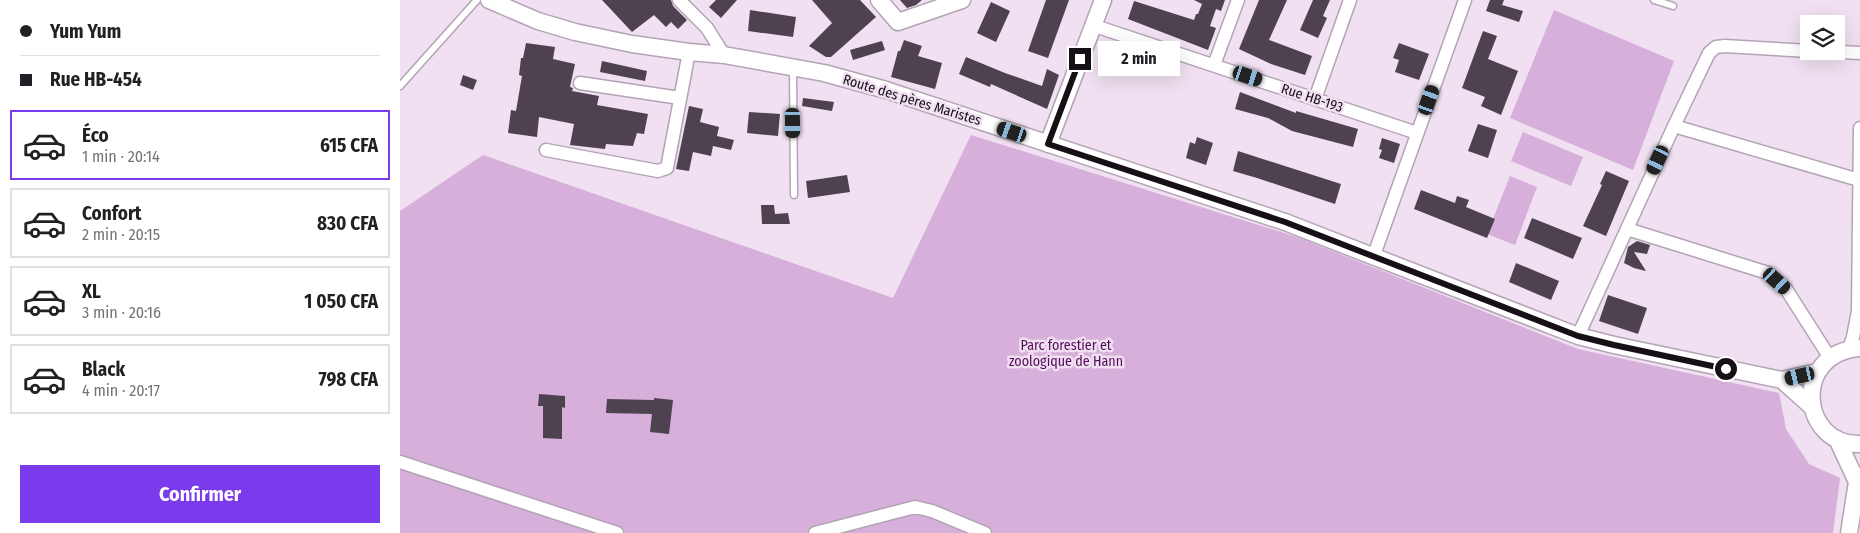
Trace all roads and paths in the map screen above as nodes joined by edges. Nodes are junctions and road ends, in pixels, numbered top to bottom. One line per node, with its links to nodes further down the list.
1 (477, 0): 21 (lane)
2 (489, 0): 14 (street, Route des pères Maristes)
3 (679, 0): 17 (street)
4 (879, 0): 5 (street)
5 (962, 0)
6 (1103, 0): 12 (street)
7 (1238, 0): 18 (street)
8 (1350, 0): 23 (street)
9 (1465, 0): 26 (street)
10 (1654, 0): 11 (lane)
11 (1673, 6)
12 (1092, 25): 18 (street, Rue HB-193); 27 (street)
13 (1800, 50): 24 (street)
14 (689, 52): 17 (street, Route des pères Maristes); 22 (street)
15 (1845, 52): 16 (street)
16 (1860, 53)
17 (724, 55): 19 (street, Route des pères Maristes)
18 (1214, 66): 23 (street, Rue HB-193)
19 (793, 69): 27 (street, Route des pères Maristes); 30 (lane)
20 (580, 83): 22 (street)
21 (400, 86)
22 (680, 98): 28 (street)
23 (1315, 99): 26 (street, Rue HB-193)
24 (1674, 126): 29 (street); 31 (street)
25 (1860, 128): 29 (street)
26 (1417, 133): 32 (street)
27 (1048, 144): 32 (street, Route des pères Maristes)
28 (546, 150)
29 (1859, 180): 34 (street)
30 (794, 195)
31 (1627, 229): 33 (street); 35 (street)
32 (1374, 255): 33 (street, Route des pères Maristes)
33 (1578, 336): 37 (street, Route des pères Maristes)
34 (1854, 349): 35 (street)
35 (1830, 358): 36 (street)
36 (1817, 372): 37 (street, Route des pères Maristes); 38 (street)
37 (1782, 380): 38 (street)
38 (1812, 407): 39 (street)
39 (1837, 439): 40 (street); 42 (street)
40 (1860, 444)
41 (400, 462): 43 (street)
42 (1858, 479): 46 (street)
43 (617, 533)
44 (815, 533): 45 (street)
45 (985, 533)
46 (1849, 533)

